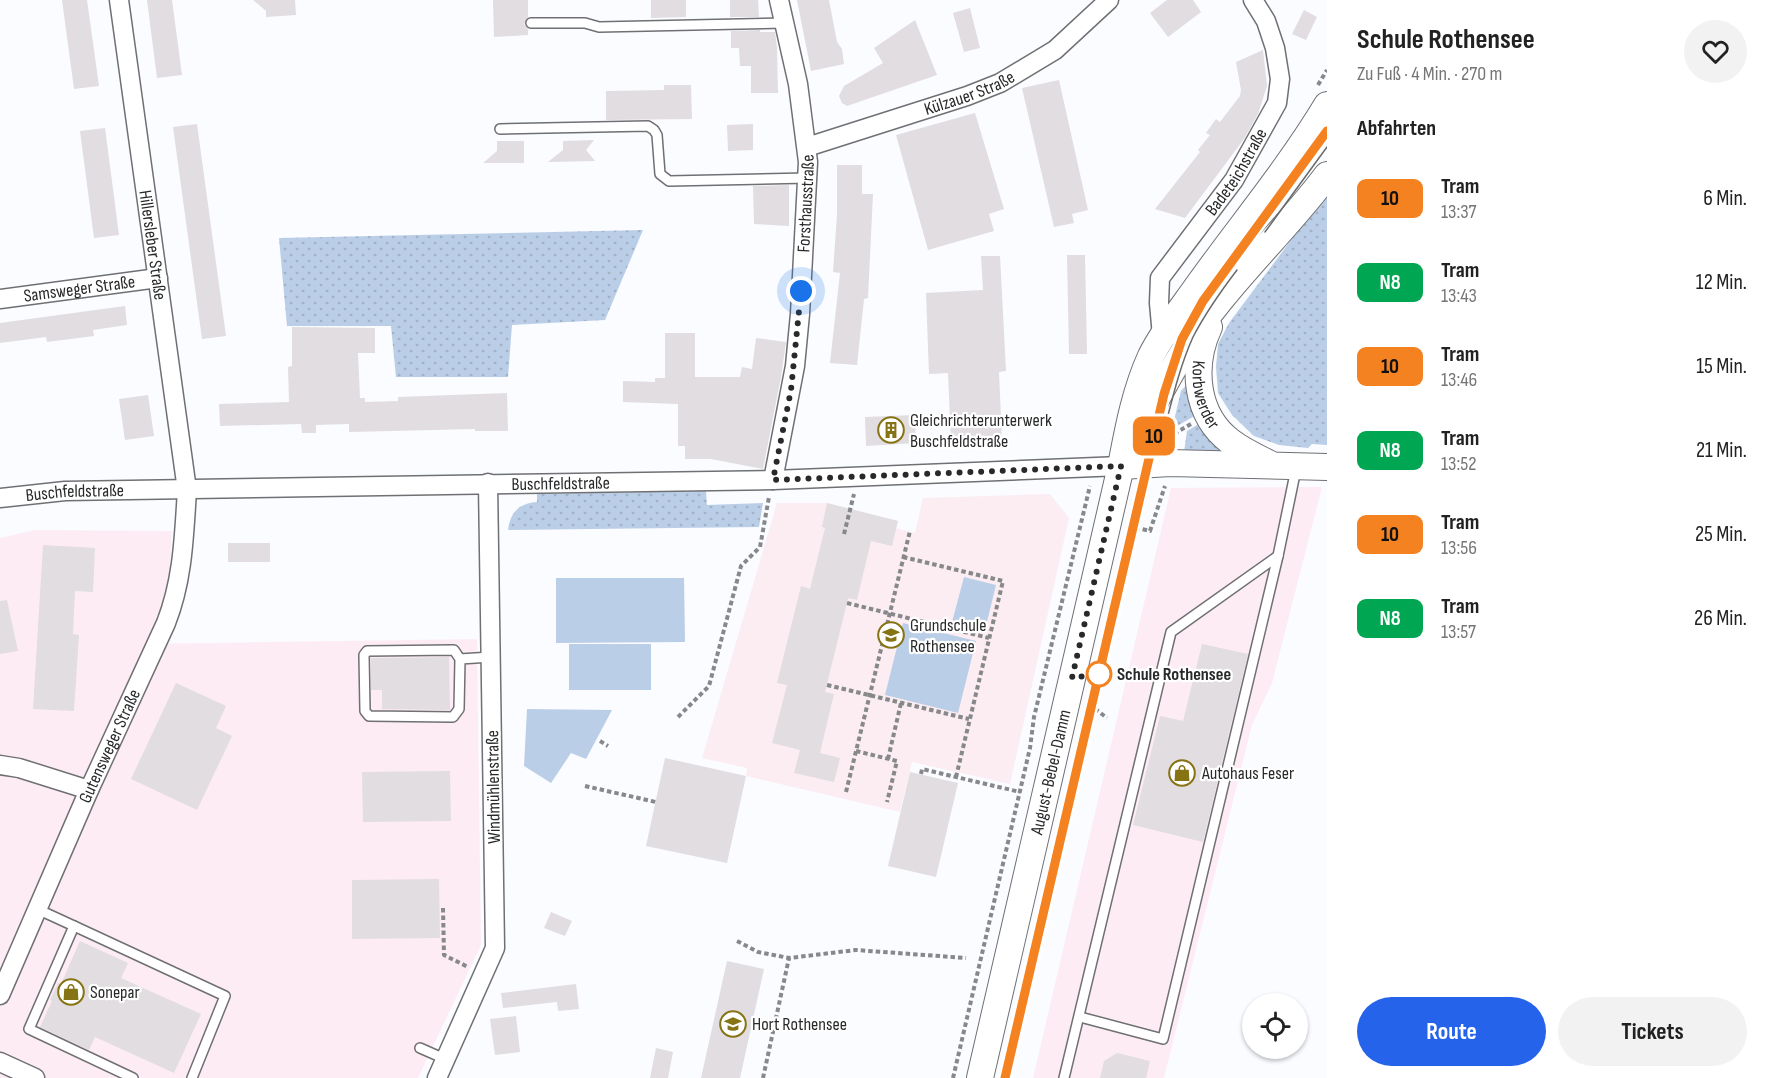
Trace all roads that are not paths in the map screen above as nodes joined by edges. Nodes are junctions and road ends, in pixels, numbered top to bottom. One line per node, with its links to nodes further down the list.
1 (119, 0): 12 (street, Hillersleber Straße)
2 (779, 0): 6 (street, Forsthausstraße)
3 (1109, 0): 9 (street, Külzauer Straße)
4 (1253, 0): 15 (street, Badeteichstraße)
5 (531, 23): 6 (lane)
6 (784, 23): 9 (street, Forsthausstraße)
7 (1327, 105): 15 (main road, August-Bebel-Damm)
8 (500, 129): 11 (lane)
9 (807, 147): 11 (street, Forsthausstraße)
10 (1327, 175): 14 (main road, August-Bebel-Damm)
11 (808, 178): 20 (street, Forsthausstraße)
12 (158, 278): 13 (street, Samsweger Straße); 22 (street, Hillersleber Straße)
13 (0, 299)
14 (1221, 299): 16 (main road, Korbwerder); 17 (main road, August-Bebel-Damm)
15 (1162, 336): 17 (main road, August-Bebel-Damm)
16 (1271, 465): 17 (main road, Korbwerder); 18 (main road, Korbwerder)
17 (1121, 466): 20 (street, Buschfeldstraße); 40 (main road, August-Bebel-Damm)
18 (1296, 466): 19 (main road, Korbwerder); 24 (lane)
19 (1327, 467)
20 (773, 480): 21 (street, Buschfeldstraße)
21 (488, 483): 22 (street, Buschfeldstraße); 25 (street, Windmühlenstraße)
22 (187, 490): 23 (street, Buschfeldstraße); 28 (street, Gutensweger Straße)
23 (0, 498)
24 (1278, 556): 32 (lane); 32 (lane)
25 (490, 657): 26 (lane); 34 (street, Windmühlenstraße)
26 (459, 659): 26 (lane)
27 (0, 765): 28 (street)
28 (89, 790): 29 (street, Gutensweger Straße)
29 (37, 909): 30 (lane); 31 (street, Gutensweger Straße)
30 (74, 926): 37 (lane); 38 (lane)
31 (0, 995)
32 (1080, 1017): 41 (lane)
33 (420, 1048): 34 (lane)
34 (445, 1059): 39 (street, Windmühlenstraße)
35 (0, 1062): 36 (street)
36 (35, 1078)
37 (133, 1078)
38 (192, 1078)
39 (437, 1078)
40 (980, 1078)
41 (1064, 1078)

